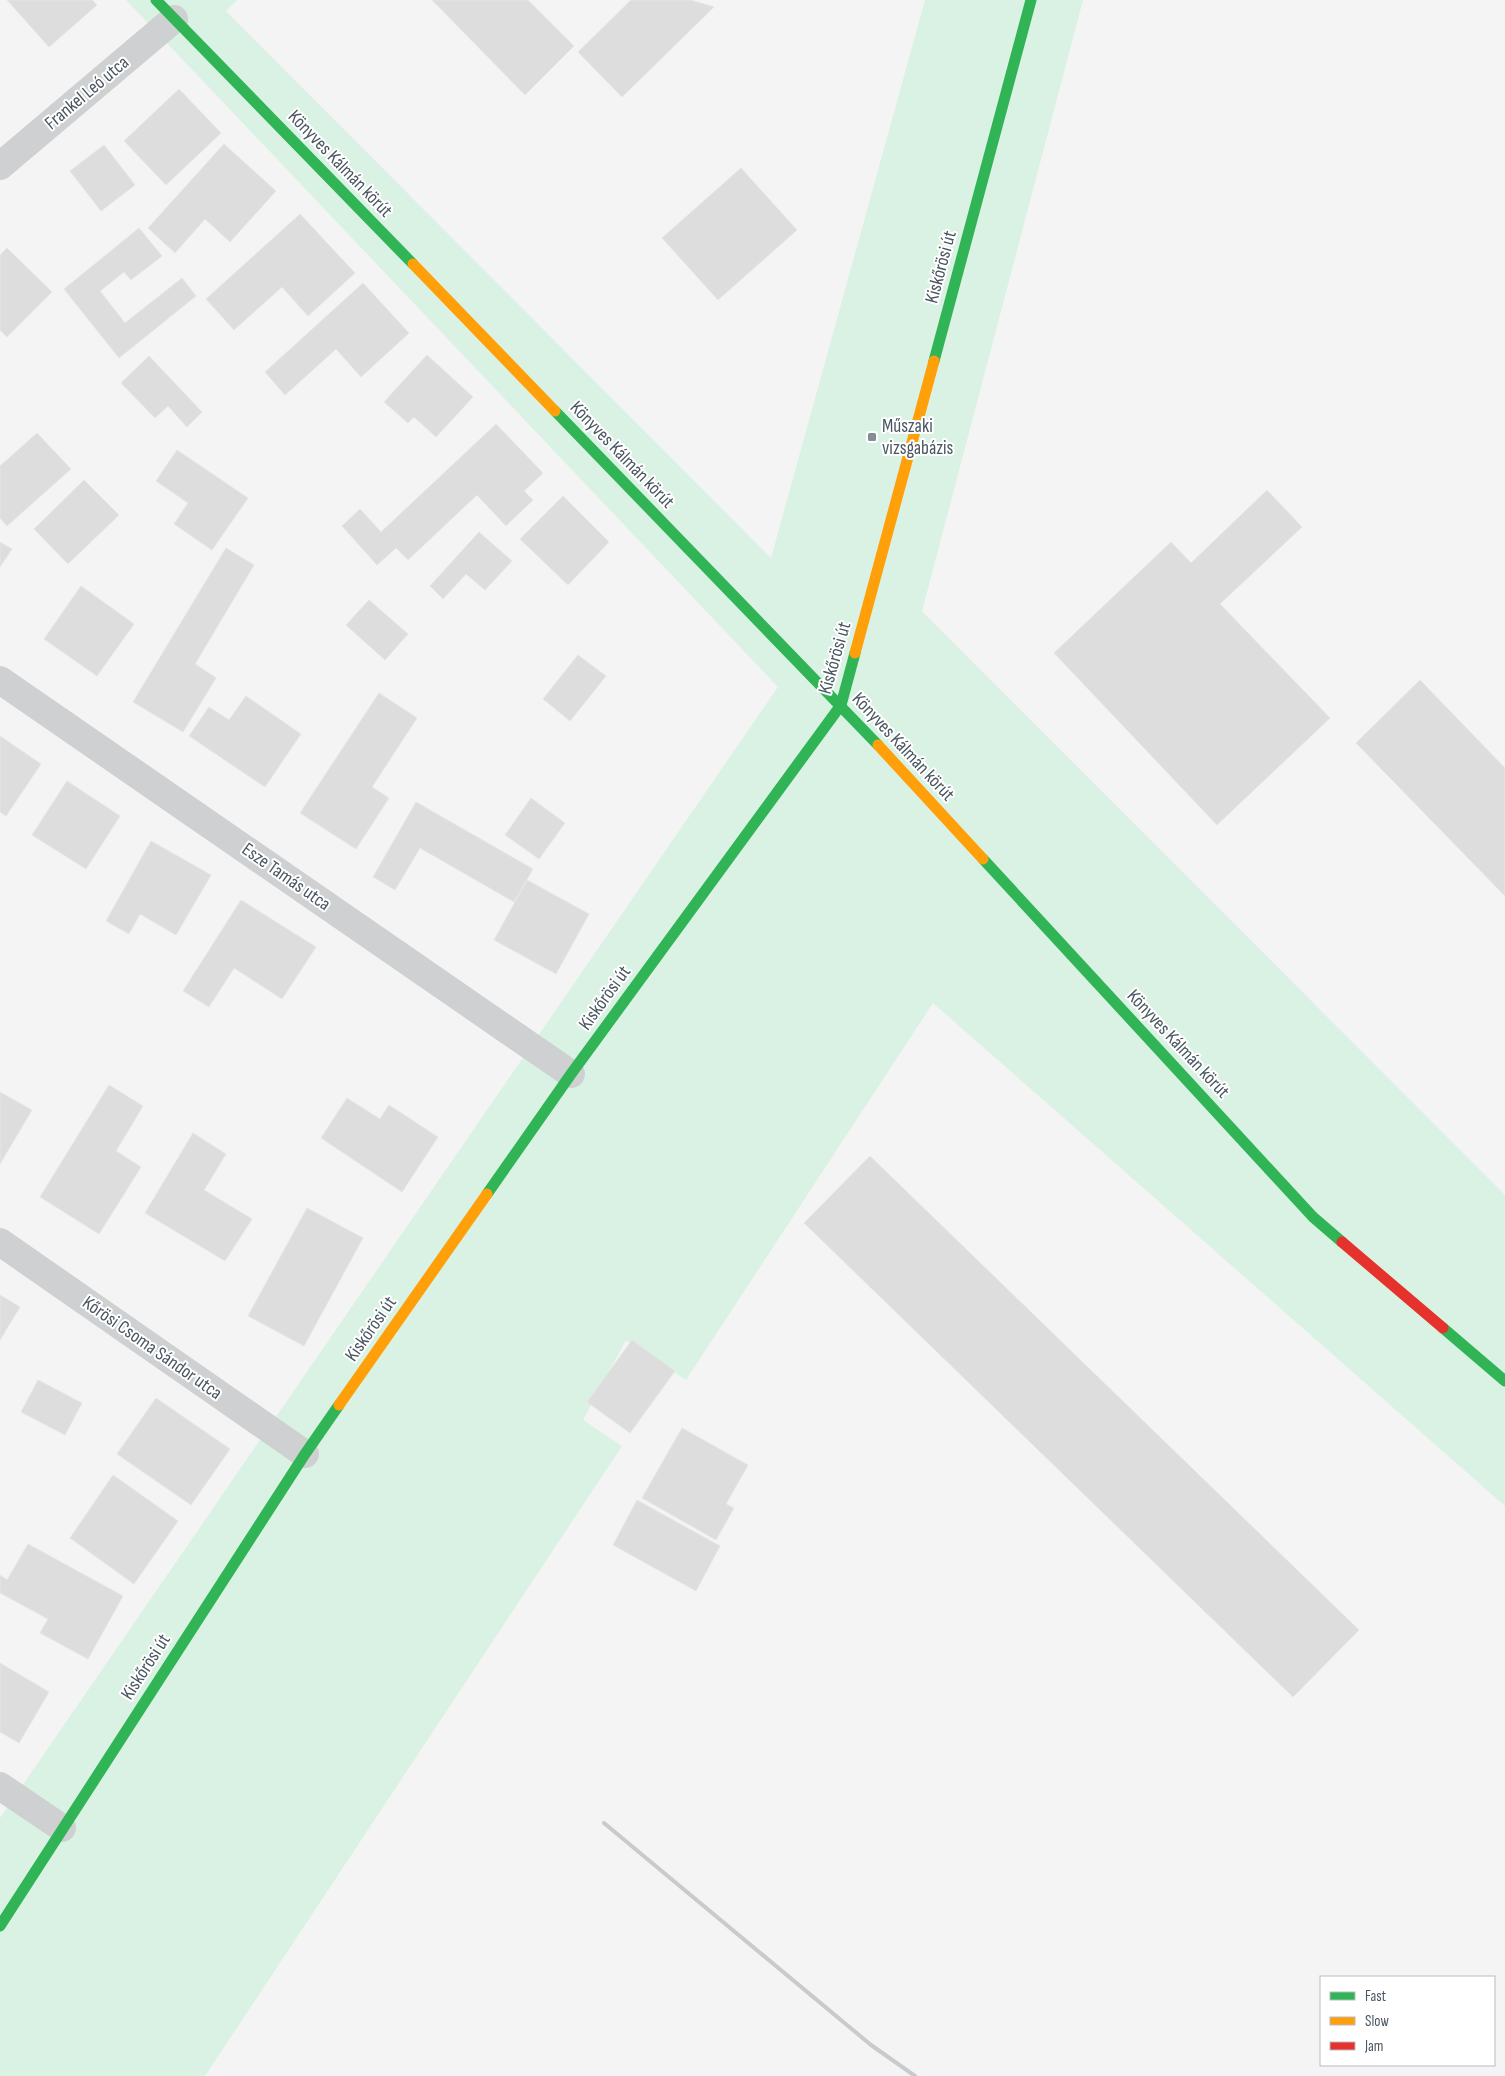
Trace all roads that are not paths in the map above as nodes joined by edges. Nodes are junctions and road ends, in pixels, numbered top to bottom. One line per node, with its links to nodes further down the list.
1 (1031, 0): 5 (street, Kiskőrösi út)
2 (165, 10): 3 (street, Frankel Leó utca); 5 (street, Könyves Kálmán körút)
3 (0, 166)
4 (0, 680): 6 (street, Esze Tamás utca)
5 (841, 705): 6 (street, Kiskőrösi út); 8 (street, Könyves Kálmán körút)
6 (571, 1074): 9 (street, Kiskőrösi út)
7 (0, 1242): 9 (street, Kőrösi Csoma Sándor utca)
8 (1505, 1381)
9 (304, 1454): 11 (street, Kiskőrösi út)
10 (0, 1786): 11 (street)
11 (62, 1828): 12 (street, Kiskőrösi út)
12 (0, 1926)

